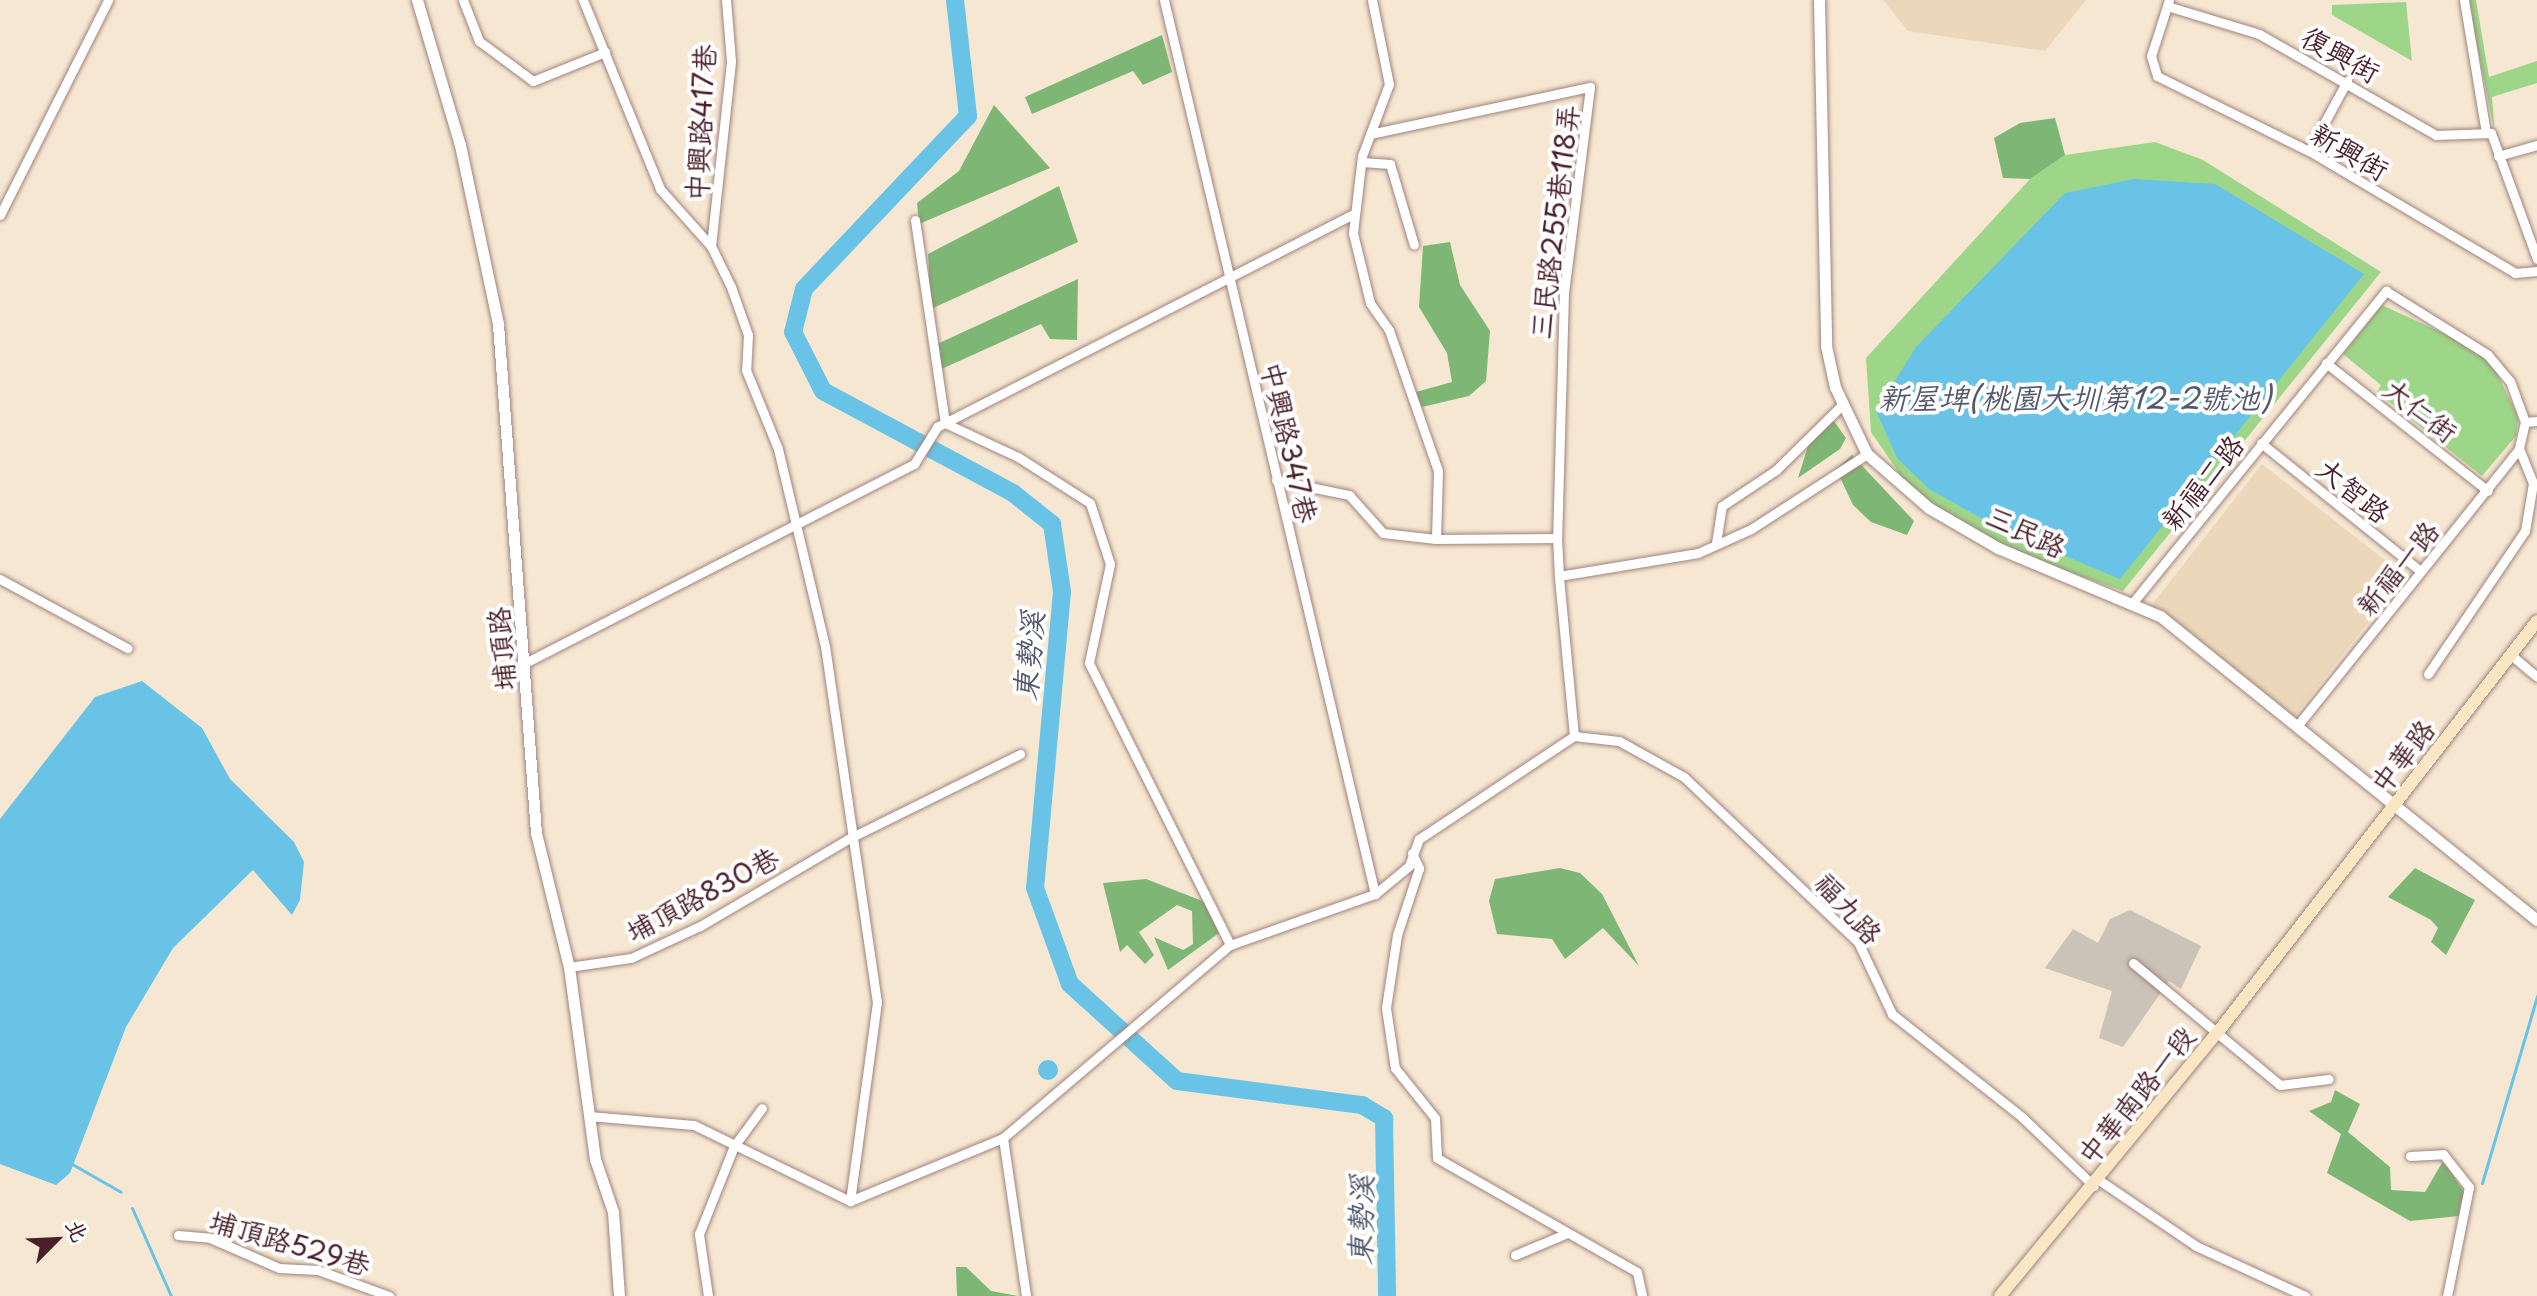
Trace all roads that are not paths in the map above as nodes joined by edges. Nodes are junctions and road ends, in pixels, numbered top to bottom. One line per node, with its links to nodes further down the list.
1 (108, 0): 19 (street)
2 (417, 0): 48 (street, 埔頂路)
3 (463, 0): 11 (street)
4 (583, 0): 11 (street)
5 (726, 0): 23 (street, 中興路417巷)
6 (1164, 0): 26 (street, 中興路347巷)
7 (1372, 0): 14 (street)
8 (1819, 0): 28 (street, 三民路)
9 (2464, 0): 13 (street)
10 (2168, 3): 12 (street, 復興街); 16 (street, 新興街)
11 (605, 52): 23 (street)
12 (2347, 81): 13 (street, 復興街); 16 (street)
13 (2488, 133): 17 (street)
14 (1370, 134): 18 (street); 38 (street, 三民路255巷118弄)
15 (2537, 145): 17 (street)
16 (2309, 151): 25 (street, 新興街)
17 (2498, 156): 24 (street)
18 (1362, 162): 20 (street); 22 (street)
19 (0, 215)
20 (1352, 215): 26 (street); 39 (street)
21 (915, 220): 30 (street)
22 (1414, 245)
23 (711, 246): 37 (street)
24 (2537, 259)
25 (2537, 271)
26 (1229, 281): 30 (street); 35 (street, 中興路347巷)
27 (2326, 363): 31 (street, 新福二路); 32 (street, 新福二路); 36 (street, 大仁街)
28 (1842, 405): 34 (street, 三民路); 40 (street)
29 (2537, 421): 31 (street)
30 (941, 425): 37 (street); 60 (street)
31 (2524, 427): 33 (street, 新福一路)
32 (2261, 443): 41 (street, 大智路); 44 (street, 新福二路)
33 (2519, 449): 36 (street, 新福一路); 49 (street)
34 (1867, 454): 40 (street); 44 (street, 三民路)
35 (1276, 480): 39 (street); 57 (street, 中興路347巷)
36 (2488, 491): 41 (street, 新福一路)
37 (796, 522): 48 (street); 55 (street)
38 (1557, 538): 39 (street); 42 (street)
39 (1436, 539)
40 (1716, 543): 42 (street)
41 (2420, 571): 51 (street, 新福一路)
42 (1559, 576): 52 (street)
43 (0, 579): 46 (street)
44 (2134, 601): 51 (street, 三民路)
45 (2537, 621): 47 (main road, 中華路)
46 (127, 648)
47 (2511, 655): 50 (street); 54 (main road, 中華路)
48 (527, 662): 62 (street, 埔頂路)
49 (2428, 674)
50 (2537, 677)
51 (2296, 727): 54 (street, 三民路)
52 (1574, 736): 56 (street); 70 (street, 福九路)
53 (1020, 754): 55 (street, 埔頂路830巷)
54 (2397, 802): 58 (main road, 中華路); 59 (street, 三民路)
55 (848, 839): 62 (street, 埔頂路830巷); 71 (street)
56 (1412, 853): 57 (street); 72 (street)
57 (1375, 894): 60 (street)
58 (2300, 917): 63 (main road, 中華南路一段)
59 (2537, 920)
60 (1230, 945): 67 (street)
61 (2133, 963): 63 (street)
62 (569, 967): 66 (street, 埔頂路)
63 (2218, 1032): 64 (street); 70 (main road, 中華南路一段)
64 (2329, 1079)
65 (762, 1108): 68 (street)
66 (589, 1116): 68 (street); 76 (street, 埔頂路)
67 (1003, 1138): 71 (street); 78 (street)
68 (734, 1146): 71 (street); 77 (street)
69 (2410, 1156): 82 (street)
70 (2096, 1183): 80 (main road, 中華南路一段); 81 (street, 福九路)
71 (850, 1201)
72 (1565, 1234): 74 (street); 79 (street)
73 (178, 1235): 75 (street, 埔頂路529巷)
74 (1515, 1255)
75 (389, 1296)
76 (619, 1296)
77 (708, 1296)
78 (1026, 1296)
79 (1642, 1296)
80 (2000, 1296)
81 (2305, 1296)
82 (2447, 1296)

